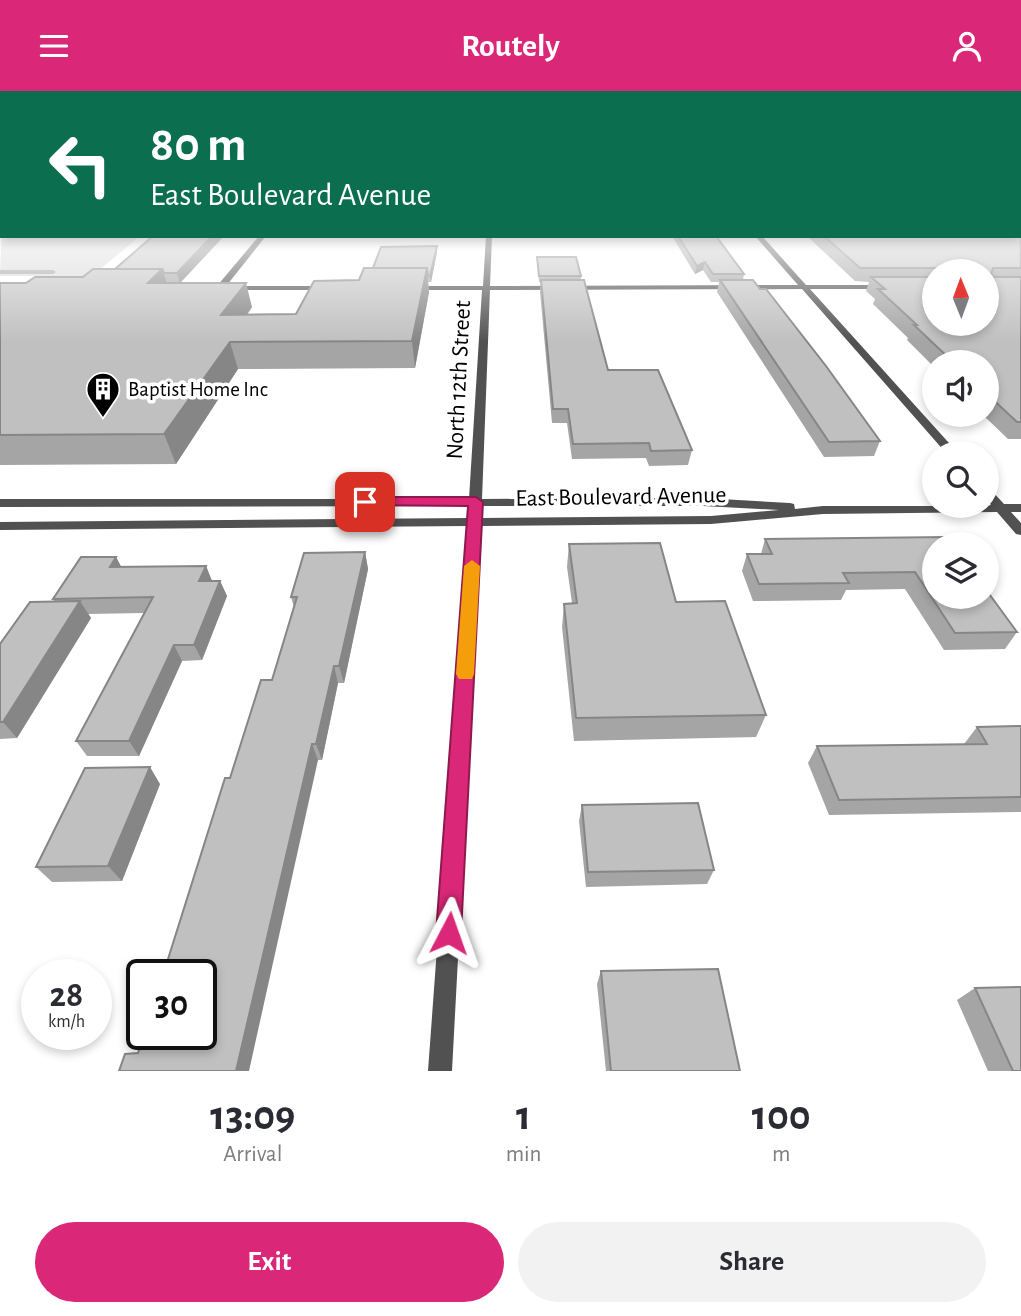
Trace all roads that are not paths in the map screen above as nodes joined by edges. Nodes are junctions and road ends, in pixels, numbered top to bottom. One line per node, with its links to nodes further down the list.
1 (250, 251): 7 (street)
2 (488, 251): 10 (street, North 12th Street)
3 (771, 251): 5 (street)
4 (893, 286): 5 (street)
5 (804, 287): 10 (street); 11 (street)
6 (207, 288): 7 (street)
7 (220, 288): 8 (street)
8 (344, 288)
9 (396, 288): 10 (street)
10 (487, 288): 12 (street, North 12th Street)
11 (940, 441)
12 (476, 502): 13 (street, East Boulevard Avenue); 17 (street, East Boulevard Avenue); 18 (street, North 12th Street)
13 (0, 503)
14 (999, 507): 16 (street)
15 (1021, 508): 16 (street, East Boulevard Avenue)
16 (1001, 509): 17 (street, East Boulevard Avenue); 20 (street)
17 (822, 510): 18 (street, East Boulevard Avenue)
18 (475, 522): 19 (street, East Boulevard Avenue); 21 (street, North 12th Street)
19 (0, 526)
20 (1021, 531)
21 (440, 1071)

